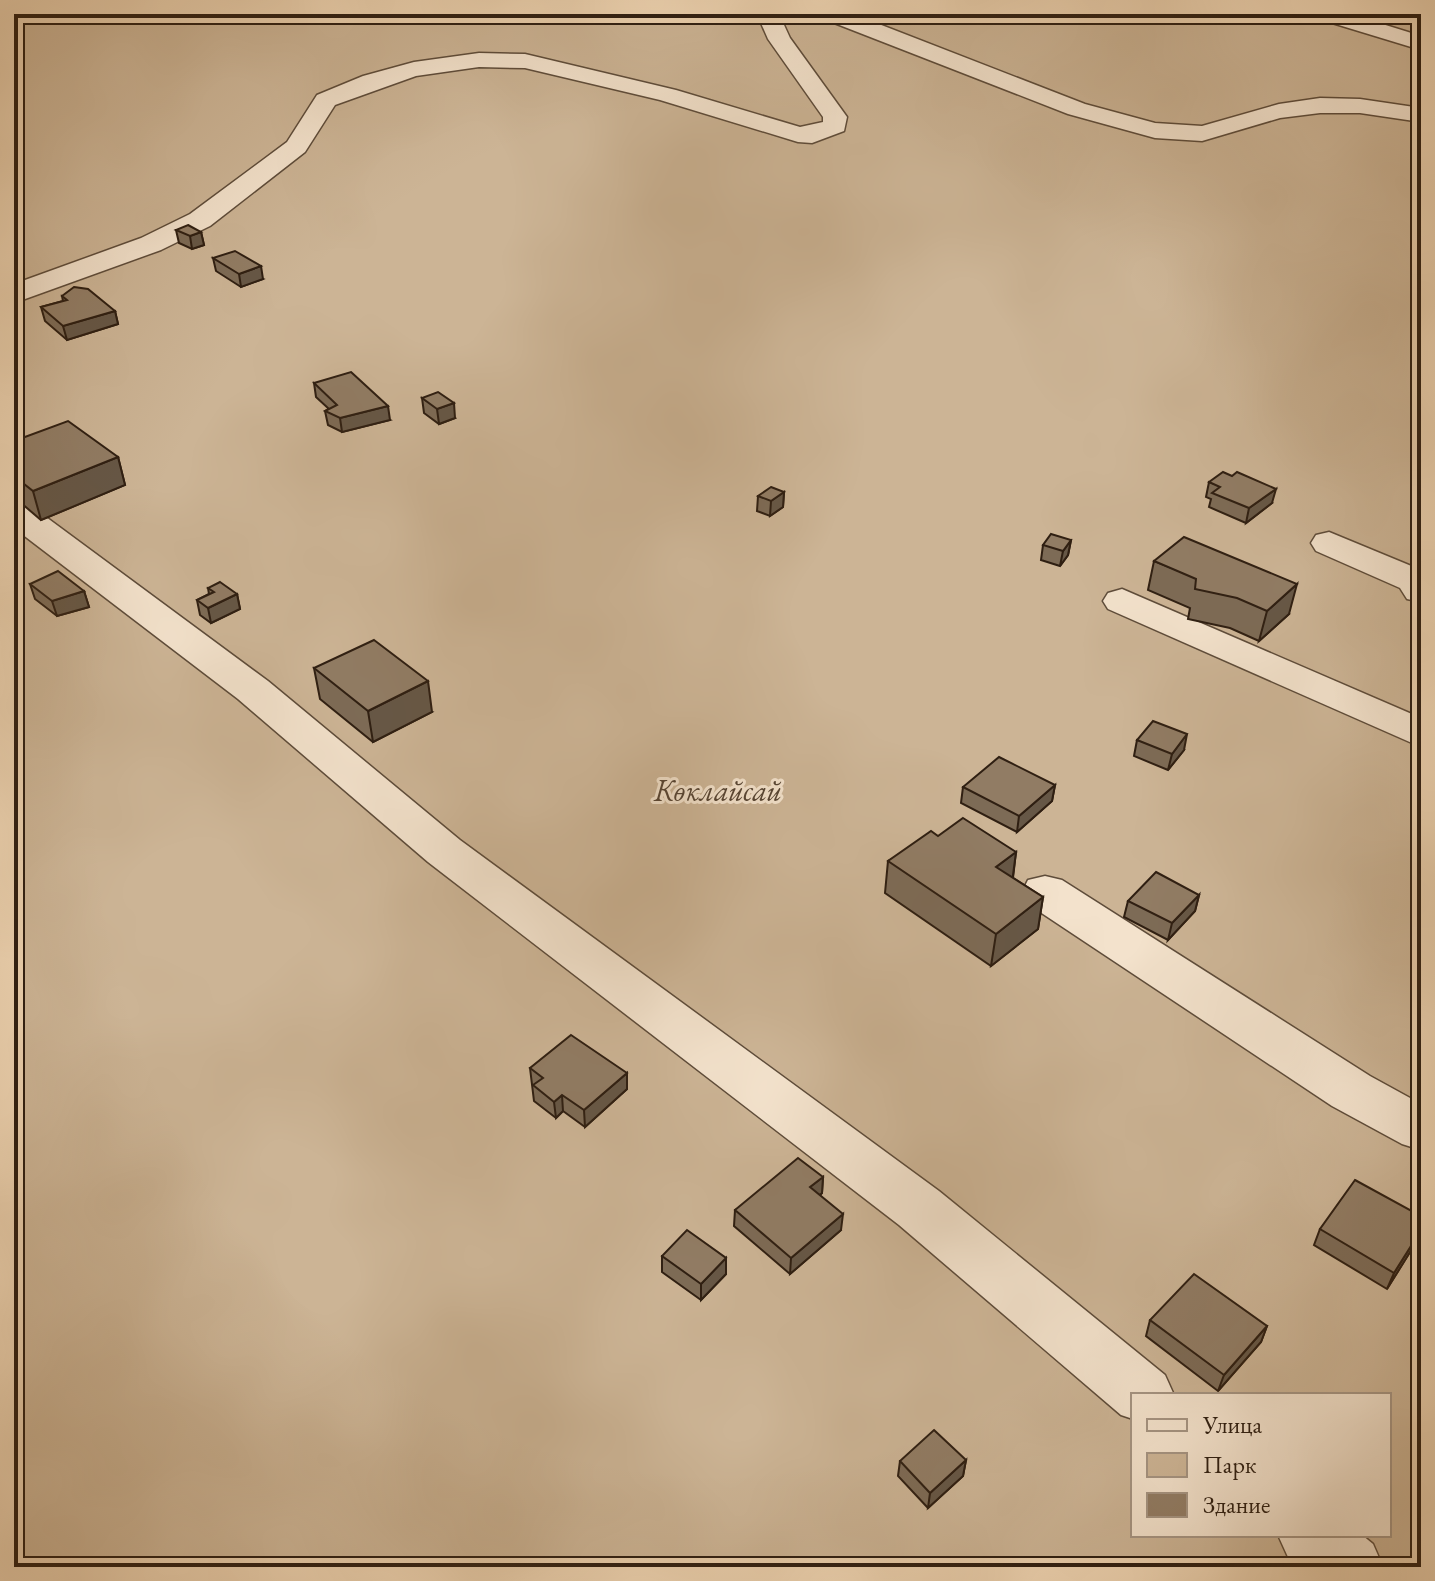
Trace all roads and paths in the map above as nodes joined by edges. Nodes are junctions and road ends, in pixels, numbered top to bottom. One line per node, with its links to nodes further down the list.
1 (768, 14): 6 (street)
2 (832, 14): 5 (street)
3 (1327, 14): 4 (street)
4 (1421, 43)
5 (1421, 115)
6 (14, 294)
7 (14, 511): 14 (street)
8 (1329, 543): 9 (street)
9 (1421, 591)
10 (1122, 601): 11 (street)
11 (1421, 734)
12 (1045, 892): 13 (street)
13 (1421, 1129)
14 (1141, 1393)
15 (1313, 1537): 16 (street)
16 (1350, 1567)

